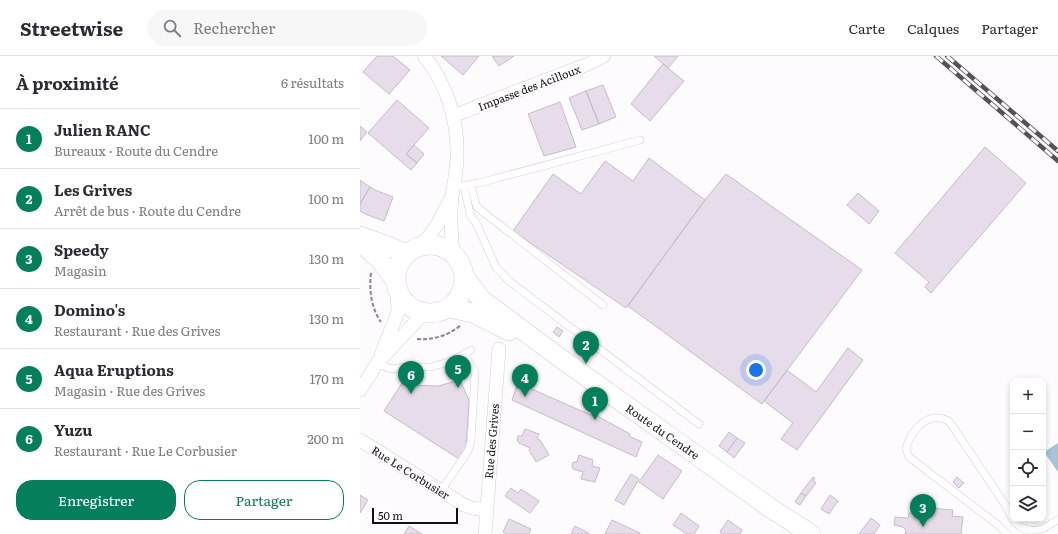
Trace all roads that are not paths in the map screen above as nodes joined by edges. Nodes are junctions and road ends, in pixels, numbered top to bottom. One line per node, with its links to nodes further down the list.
1 (424, 56): 3 (street)
2 (604, 56): 3 (street, Impasse des Acilloux)
3 (453, 116): 5 (street)
4 (640, 140): 5 (lane)
5 (460, 188): 8 (street); 9 (street); 12 (lane); 19 (lane)
6 (360, 236): 8 (main road)
7 (360, 242): 11 (main road)
8 (414, 250): 9 (main road); 11 (main road)
9 (453, 254): 10 (main road)
10 (464, 276): 13 (main road); 16 (main road, Route du Cendre)
11 (397, 286): 14 (main road); 17 (street)
12 (603, 305)
13 (449, 308): 14 (main road); 16 (main road, Route du Cendre)
14 (424, 313): 17 (street)
15 (499, 349): 23 (street, Rue des Grives)
16 (556, 355): 22 (main road, Route du Cendre)
17 (378, 363): 18 (street); 21 (lane)
18 (360, 390)
19 (700, 424)
20 (360, 440): 21 (street, Rue Le Corbusier)
21 (441, 491): 23 (street, Rue Le Corbusier)
22 (769, 507): 26 (main road, Route du Cendre); 27 (main road, Route du Cendre)
23 (486, 510): 25 (street, Rue des Grives)
24 (1058, 520): 28 (lane)
25 (485, 534)
26 (802, 534)
27 (812, 534)
28 (1007, 534)

